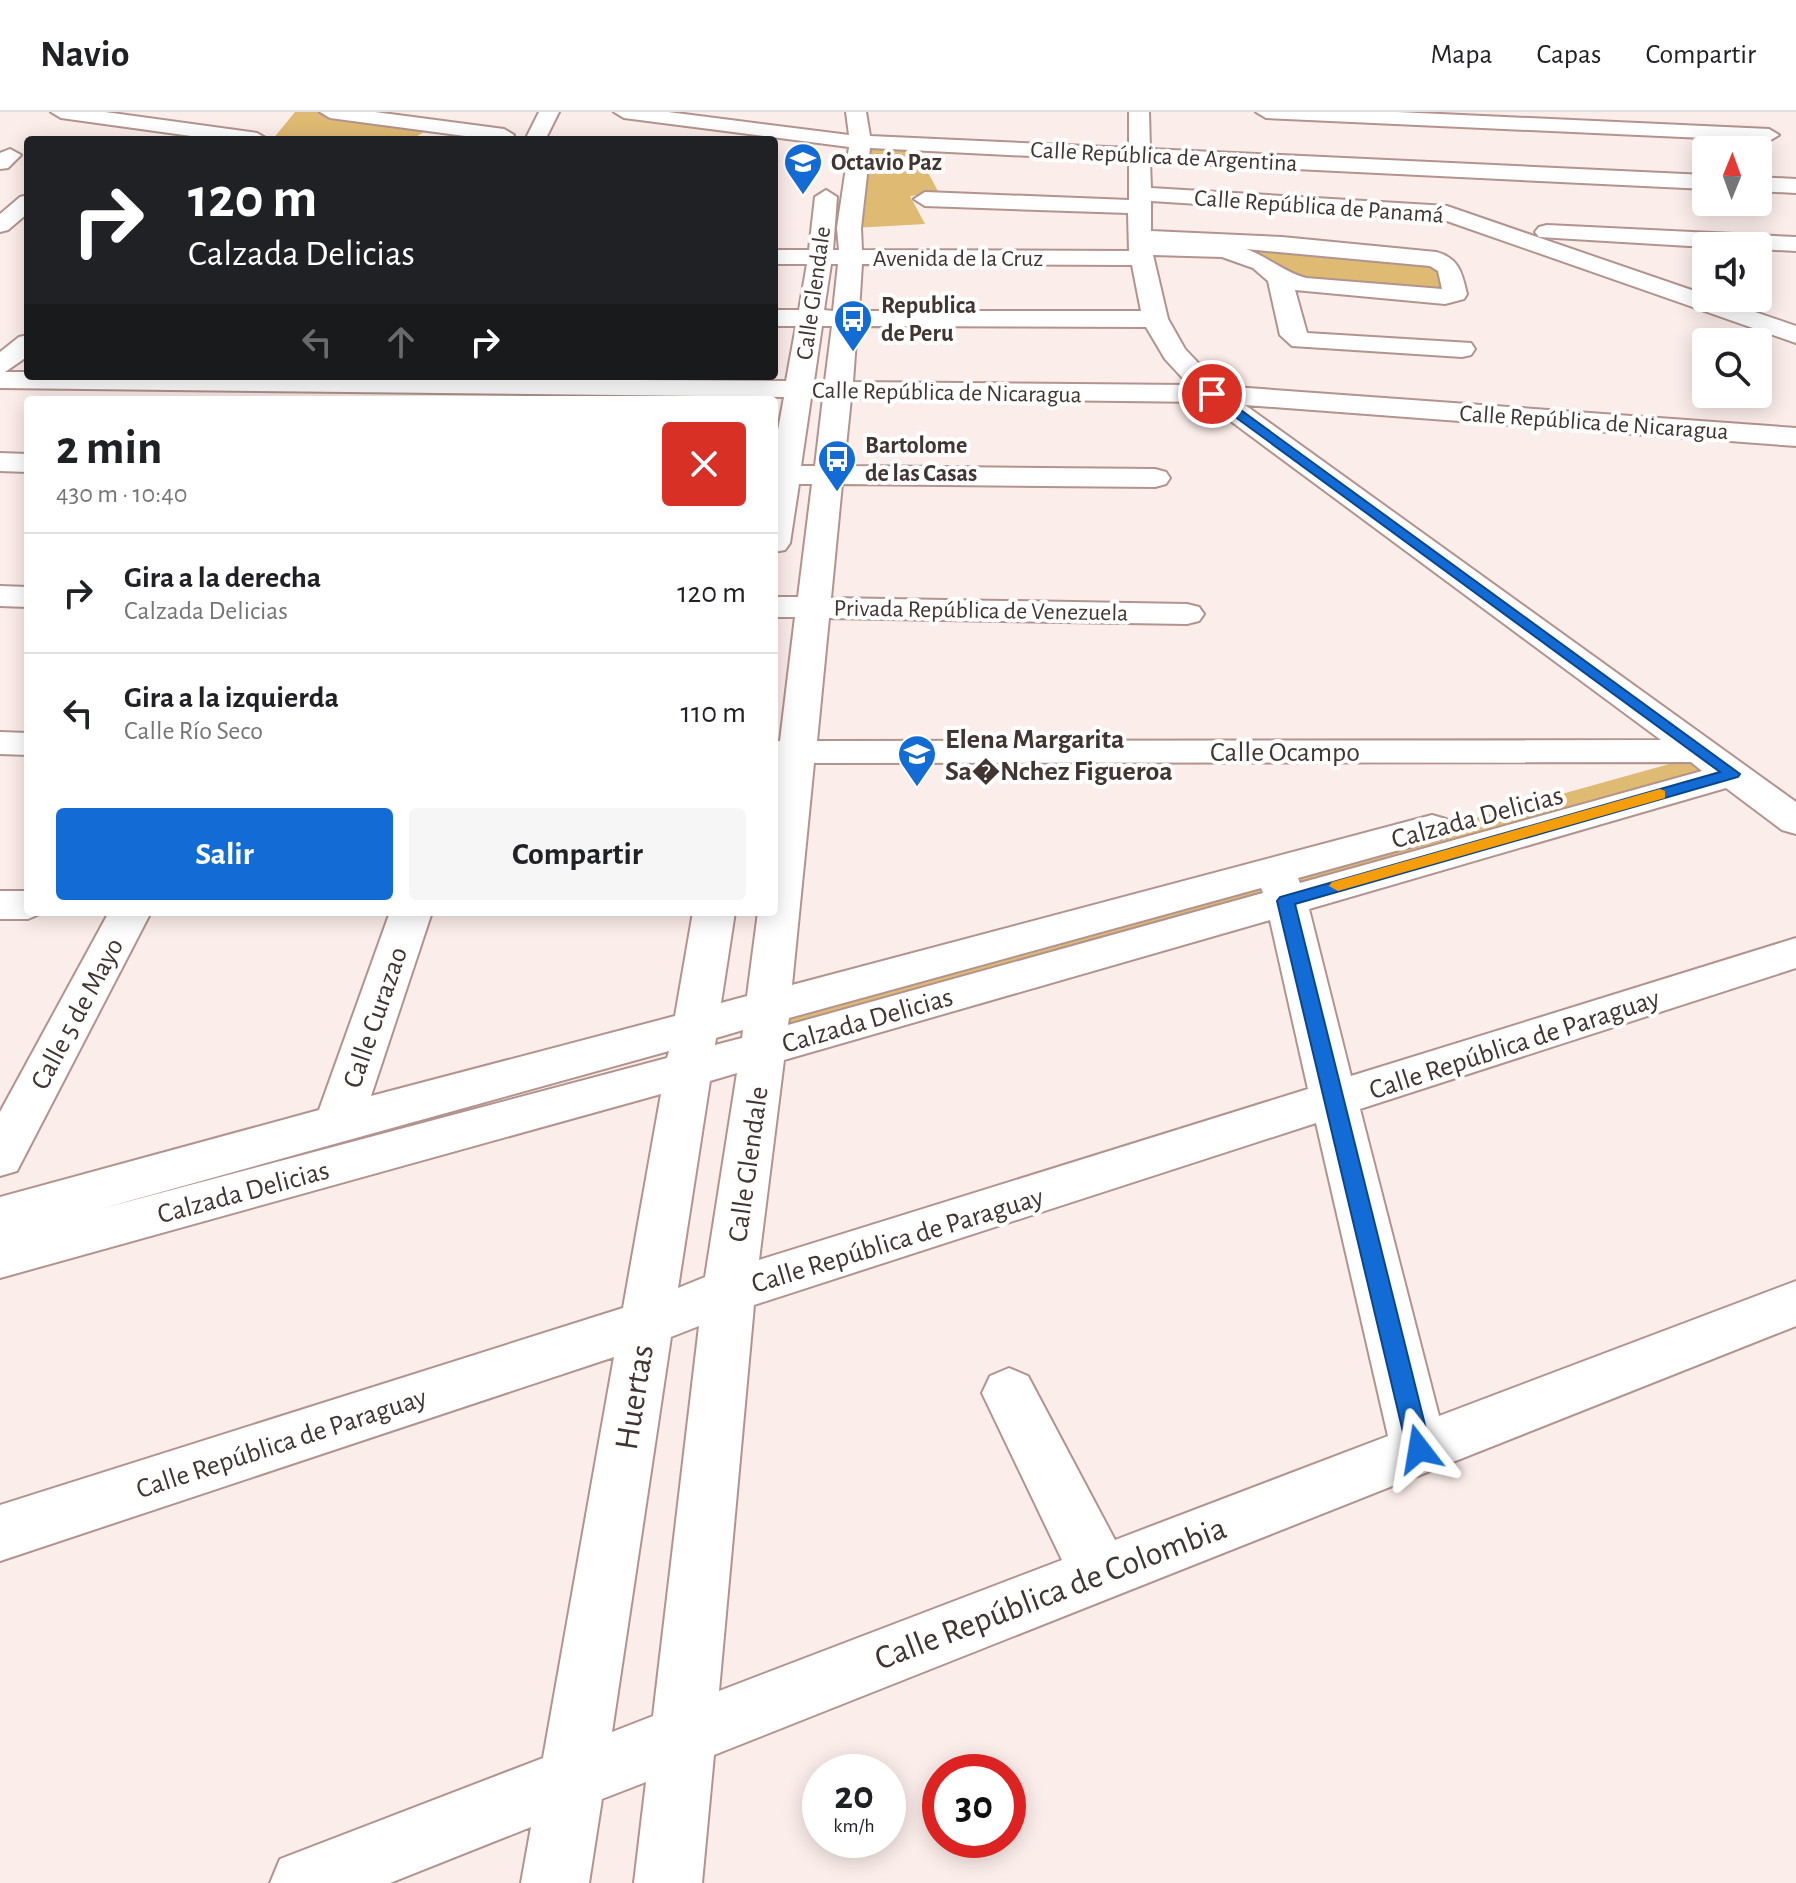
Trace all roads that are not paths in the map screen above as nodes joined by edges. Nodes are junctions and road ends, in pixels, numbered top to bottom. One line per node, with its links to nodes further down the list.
1 (61, 112): 12 (street)
2 (330, 112): 15 (street)
3 (549, 112): 19 (street)
4 (624, 112): 20 (street, Calle República de Argentina)
5 (839, 112): 20 (street, Calle Glendale)
6 (856, 112): 21 (street, Calle Glendale)
7 (1139, 112): 23 (street)
8 (1266, 112): 10 (street)
9 (1753, 112): 11 (street)
10 (1388, 115): 11 (street); 24 (street)
11 (1616, 120): 25 (street)
12 (128, 121): 16 (street); 17 (street)
13 (272, 121): 18 (street)
14 (976, 123): 22 (street)
15 (504, 135)
16 (110, 136)
17 (210, 136)
18 (260, 136)
19 (537, 136)
20 (831, 140): 21 (street, Calle República de Argentina); 42 (street, Calle Glendale)
21 (860, 141): 22 (street, Calle República de Argentina); 43 (street, Calle Glendale)
22 (969, 146): 23 (street, Calle República de Argentina)
23 (1139, 154): 24 (street, Calle República de Argentina); 30 (street)
24 (1406, 168): 25 (street, Calle República de Argentina); 32 (street)
25 (1654, 179): 26 (street, Calle República de Argentina); 36 (street)
26 (1692, 181)
27 (1772, 185): 28 (street)
28 (1796, 186)
29 (925, 199): 30 (street, Calle República de Panamá)
30 (1139, 200): 32 (street, Calle República de Panamá); 40 (street)
31 (24, 205): 33 (street)
32 (1417, 210): 35 (street, Calle República de Panamá)
33 (0, 224): 34 (street)
34 (24, 228)
35 (1497, 229): 36 (street, Calle República de Panamá); 45 (street, Calle República de Panamá)
36 (1692, 240)
37 (1772, 243): 38 (street, Calle República de Panamá)
38 (1796, 244)
39 (1224, 246): 40 (street, Avenida de la Cruz); 44 (street); 44 (street, Avenida de la Cruz)
40 (1141, 248): 43 (street, Avenida de la Cruz); 52 (street)
41 (778, 257): 42 (street, Avenida de la Cruz)
42 (820, 257): 43 (street, Avenida de la Cruz); 50 (street, Calle Glendale)
43 (851, 258): 51 (street, Calle Glendale)
44 (1280, 278): 55 (street)
45 (1692, 295)
46 (1772, 310): 48 (street)
47 (1741, 312): 53 (street, Calle República de Panamá)
48 (1796, 312)
49 (778, 318): 50 (street)
50 (810, 318): 51 (street); 59 (street, Calle Glendale)
51 (845, 319): 52 (street); 60 (street, Calle Glendale)
52 (1155, 319): 61 (street)
53 (1796, 335)
54 (24, 346): 56 (street)
55 (1462, 349)
56 (0, 365)
57 (0, 380): 58 (street, Calle República de Nicaragua)
58 (405, 388): 59 (street, Calle República de Nicaragua)
59 (798, 391): 60 (street, Calle República de Nicaragua); 65 (street, Calle Glendale)
60 (838, 391): 61 (street, Calle República de Nicaragua); 66 (street, Calle Glendale)
61 (1212, 394): 62 (street, Calle República de Nicaragua); 75 (street)
62 (1796, 437)
63 (0, 462): 64 (street)
64 (24, 463)
65 (779, 474): 66 (street)
66 (829, 475): 67 (street); 70 (street, Calle Glendale)
67 (1155, 478)
68 (0, 596): 69 (street)
69 (24, 597)
70 (794, 607): 71 (street, Privada República de Venezuela); 74 (street, Calle Glendale)
71 (1187, 614)
72 (0, 743): 73 (street)
73 (24, 744)
74 (786, 752): 75 (street, Calle Ocampo); 77 (street, Calle Glendale)
75 (1712, 760): 76 (street); 78 (street, Calzada Delicias)
76 (1796, 821)
77 (778, 862)
78 (1280, 885): 86 (street, Calzada Delicias); 88 (street)
79 (0, 905): 80 (street)
80 (24, 905)
81 (128, 916): 89 (street, Calle 5 de Mayo)
82 (410, 916): 90 (street, Calle Curazao)
83 (713, 916): 87 (street, Huertas)
84 (774, 916): 86 (street, Calle Glendale)
85 (1796, 953): 88 (street, Calle República de Paraguay)
86 (766, 1028): 87 (street, Calzada Delicias); 94 (street, Calle Glendale)
87 (692, 1048): 90 (street, Calzada Delicias); 93 (street, Calzada Delicias); 96 (street, Huertas)
88 (1334, 1101): 94 (street, Calle República de Paraguay); 98 (street)
89 (11, 1115): 91 (street, Calle 5 de Mayo)
90 (338, 1123): 92 (street, Calzada Delicias)
91 (0, 1157)
92 (0, 1217)
93 (0, 1257)
94 (729, 1291): 96 (street, Calle República de Paraguay); 101 (street, Calle Glendale)
95 (1796, 1303): 98 (street, Calle República de Colombia)
96 (644, 1324): 99 (street, Calle República de Paraguay); 102 (street, Huertas)
97 (1009, 1393): 100 (street)
98 (1419, 1449): 100 (street, Calle República de Colombia)
99 (0, 1533)
100 (1100, 1573): 101 (street, Calle República de Colombia)
101 (685, 1734): 102 (street, Calle República de Colombia); 105 (street, Calle Glendale)
102 (572, 1778): 103 (street, Calle República de Colombia); 104 (street, Huertas)
103 (304, 1883)
104 (555, 1883)
105 (668, 1883)

